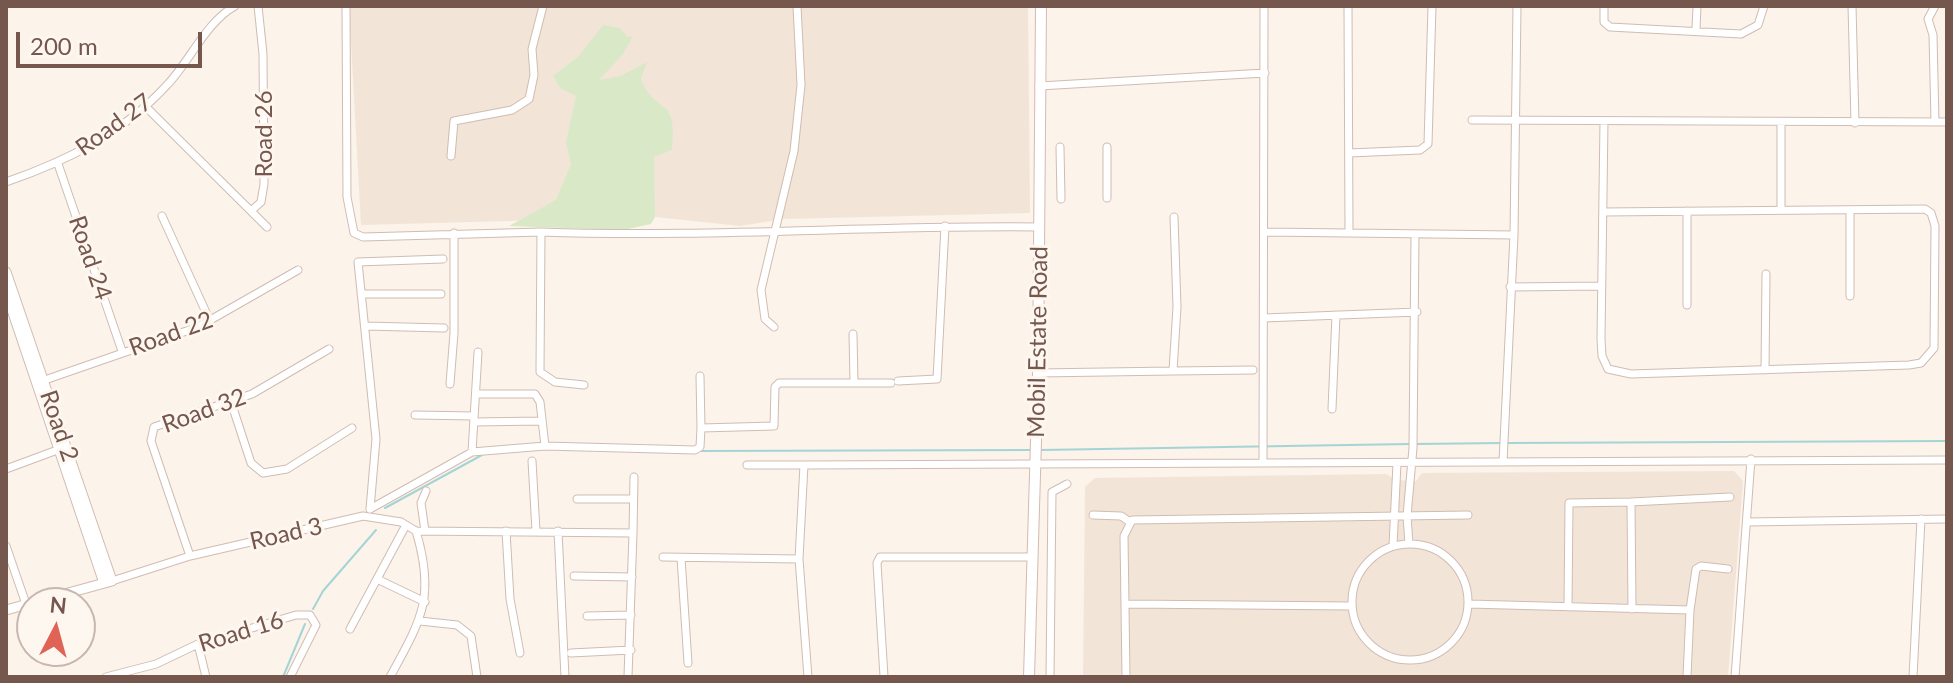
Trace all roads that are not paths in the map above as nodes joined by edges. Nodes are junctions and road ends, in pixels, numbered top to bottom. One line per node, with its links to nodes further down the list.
1 (235, 6): 19 (street, Road 27)
2 (258, 6): 36 (street, Road 26)
3 (346, 6): 48 (street)
4 (543, 6): 30 (street)
5 (797, 6): 45 (street)
6 (1041, 6): 18 (main road, Mobil Estate Road)
7 (1264, 6): 17 (street)
8 (1348, 6): 29 (street)
9 (1432, 6): 29 (street)
10 (1517, 6): 22 (street)
11 (1604, 6): 16 (street)
12 (1697, 6): 16 (street)
13 (1764, 6): 16 (street)
14 (1852, 6): 26 (street)
15 (1935, 6): 24 (street)
16 (1696, 29)
17 (1265, 73): 18 (street); 47 (street)
18 (1039, 86): 44 (main road, Mobil Estate Road)
19 (145, 106): 31 (street, Road 27); 36 (street)
20 (1472, 120): 22 (street)
21 (1604, 121): 22 (street); 23 (street); 39 (street)
22 (1515, 122): 51 (street)
23 (1781, 122): 26 (street); 35 (street)
24 (1935, 122): 25 (street); 26 (street)
25 (1947, 122)
26 (1855, 123)
27 (1060, 147): 34 (street)
28 (1107, 147): 33 (street)
29 (1349, 153): 49 (street)
30 (451, 156)
31 (58, 164): 32 (street, Road 27); 72 (street, Road 24)
32 (6, 182)
33 (1107, 198)
34 (1061, 199)
35 (1781, 209): 37 (street); 38 (street)
36 (251, 211): 43 (street)
37 (1687, 211): 39 (street); 62 (street)
38 (1850, 211): 61 (street); 75 (street)
39 (1604, 212): 56 (street)
40 (162, 216): 66 (street)
41 (1174, 217): 76 (street)
42 (945, 226): 44 (street); 45 (street); 80 (street)
43 (267, 227)
44 (1040, 227): 77 (main road, Mobil Estate Road)
45 (775, 231): 46 (street); 68 (street)
46 (541, 232): 48 (street); 82 (street)
47 (1266, 232): 49 (street); 65 (street)
48 (454, 233): 81 (street)
49 (1349, 233): 50 (street)
50 (1415, 234): 51 (street); 63 (street)
51 (1514, 235): 57 (street)
52 (443, 259): 59 (street)
53 (298, 270): 66 (street, Road 22)
54 (6, 272): 79 (street, Road 2)
55 (1766, 274): 75 (street)
56 (1601, 286): 57 (street); 75 (street)
57 (1510, 287): 98 (street)
58 (6, 292): 79 (street, Road 2)
59 (361, 294): 60 (street); 67 (street)
60 (441, 294)
61 (1850, 296)
62 (1687, 305)
63 (1417, 312): 64 (street); 101 (street)
64 (1336, 315): 65 (street); 85 (street)
65 (1264, 318): 99 (street)
66 (210, 321): 72 (street, Road 22)
67 (365, 326): 69 (street); 112 (street)
68 (774, 327)
69 (444, 328)
70 (853, 334): 80 (street)
71 (329, 349): 84 (street, Road 32)
72 (122, 351): 79 (street, Road 22)
73 (478, 352): 83 (street)
74 (1253, 370): 76 (street)
75 (1765, 370)
76 (1173, 371): 77 (street)
77 (1038, 373): 97 (main road, Mobil Estate Road)
78 (700, 376): 90 (street)
79 (40, 381): 92 (street, Road 2)
80 (854, 383): 90 (street)
81 (450, 384)
82 (584, 385)
83 (476, 394): 87 (street); 88 (street)
84 (231, 402): 89 (street); 131 (street, Road 32)
85 (1332, 409)
86 (415, 415): 87 (street)
87 (474, 419): 88 (street); 93 (street)
88 (541, 421): 91 (street)
89 (352, 428)
90 (701, 428): 91 (street)
91 (545, 446): 93 (street)
92 (63, 448): 104 (street); 140 (street, Road 2)
93 (472, 452): 112 (street)
94 (1751, 459): 95 (street); 98 (street); 121 (street)
95 (1947, 460)
96 (532, 461): 125 (street)
97 (1035, 461): 99 (street); 103 (street); 133 (main road, Mobil Estate Road)
98 (1503, 462): 101 (street)
99 (1263, 463): 100 (street)
100 (1397, 463): 101 (street); 116 (street)
101 (1412, 463): 117 (street)
102 (747, 465): 103 (street)
103 (804, 465): 135 (street)
104 (6, 469)
105 (634, 477): 110 (street)
106 (1067, 484): 170 (street)
107 (426, 491): 123 (street)
108 (1730, 497): 111 (street)
109 (577, 499): 110 (street)
110 (632, 499): 127 (street)
111 (1631, 502): 147 (street); 148 (street)
112 (370, 509): 115 (street)
113 (1093, 515): 120 (street)
114 (1468, 515): 117 (street)
115 (363, 516): 122 (street, Road 3); 131 (street, Road 3)
116 (1396, 516): 117 (street); 120 (street); 130 (street)
117 (1407, 516): 128 (street)
118 (1921, 519): 119 (street); 121 (street); 174 (street)
119 (1947, 519)
120 (1130, 522): 144 (street)
121 (1747, 522): 173 (street)
122 (406, 525): 123 (street, Road 3); 139 (street)
123 (420, 531): 124 (street); 143 (street)
124 (506, 531): 125 (street); 156 (street)
125 (536, 531): 126 (street)
126 (558, 531): 127 (street); 165 (street)
127 (633, 533): 138 (street)
128 (1409, 544): 130 (street); 145 (street)
129 (6, 546): 141 (street)
130 (1393, 546): 146 (street)
131 (190, 556): 140 (street, Road 3)
132 (663, 557): 134 (street)
133 (1033, 557): 168 (street); 169 (main road, Mobil Estate Road)
134 (681, 558): 135 (street); 158 (street)
135 (799, 559): 167 (street)
136 (1728, 569): 149 (street)
137 (574, 576): 138 (street)
138 (632, 577): 150 (street)
139 (377, 579): 143 (street); 153 (street)
140 (108, 582): 142 (street, Road 3)
141 (20, 587)
142 (89, 587)
143 (425, 602): 152 (street)
144 (1127, 604): 146 (street); 171 (street)
145 (1469, 604): 146 (street); 147 (street)
146 (1352, 606)
147 (1568, 607): 148 (street)
148 (1632, 609): 149 (street)
149 (1690, 610): 172 (street)
150 (631, 615): 151 (street); 155 (street)
151 (587, 616)
152 (420, 621): 163 (street); 164 (street)
153 (350, 629)
154 (198, 644): 159 (street, Road 16); 161 (street); 162 (street, Road 16)
155 (631, 650): 157 (street); 166 (street)
156 (520, 653)
157 (571, 653)
158 (688, 663)
159 (118, 676): 160 (street, Road 16)
160 (106, 677)
161 (206, 677)
162 (290, 677)
163 (390, 677)
164 (477, 677)
165 (565, 677)
166 (628, 677)
167 (808, 677)
168 (884, 677)
169 (1029, 677)
170 (1050, 677)
171 (1126, 677)
172 (1687, 677)
173 (1735, 677)
174 (1913, 677)

